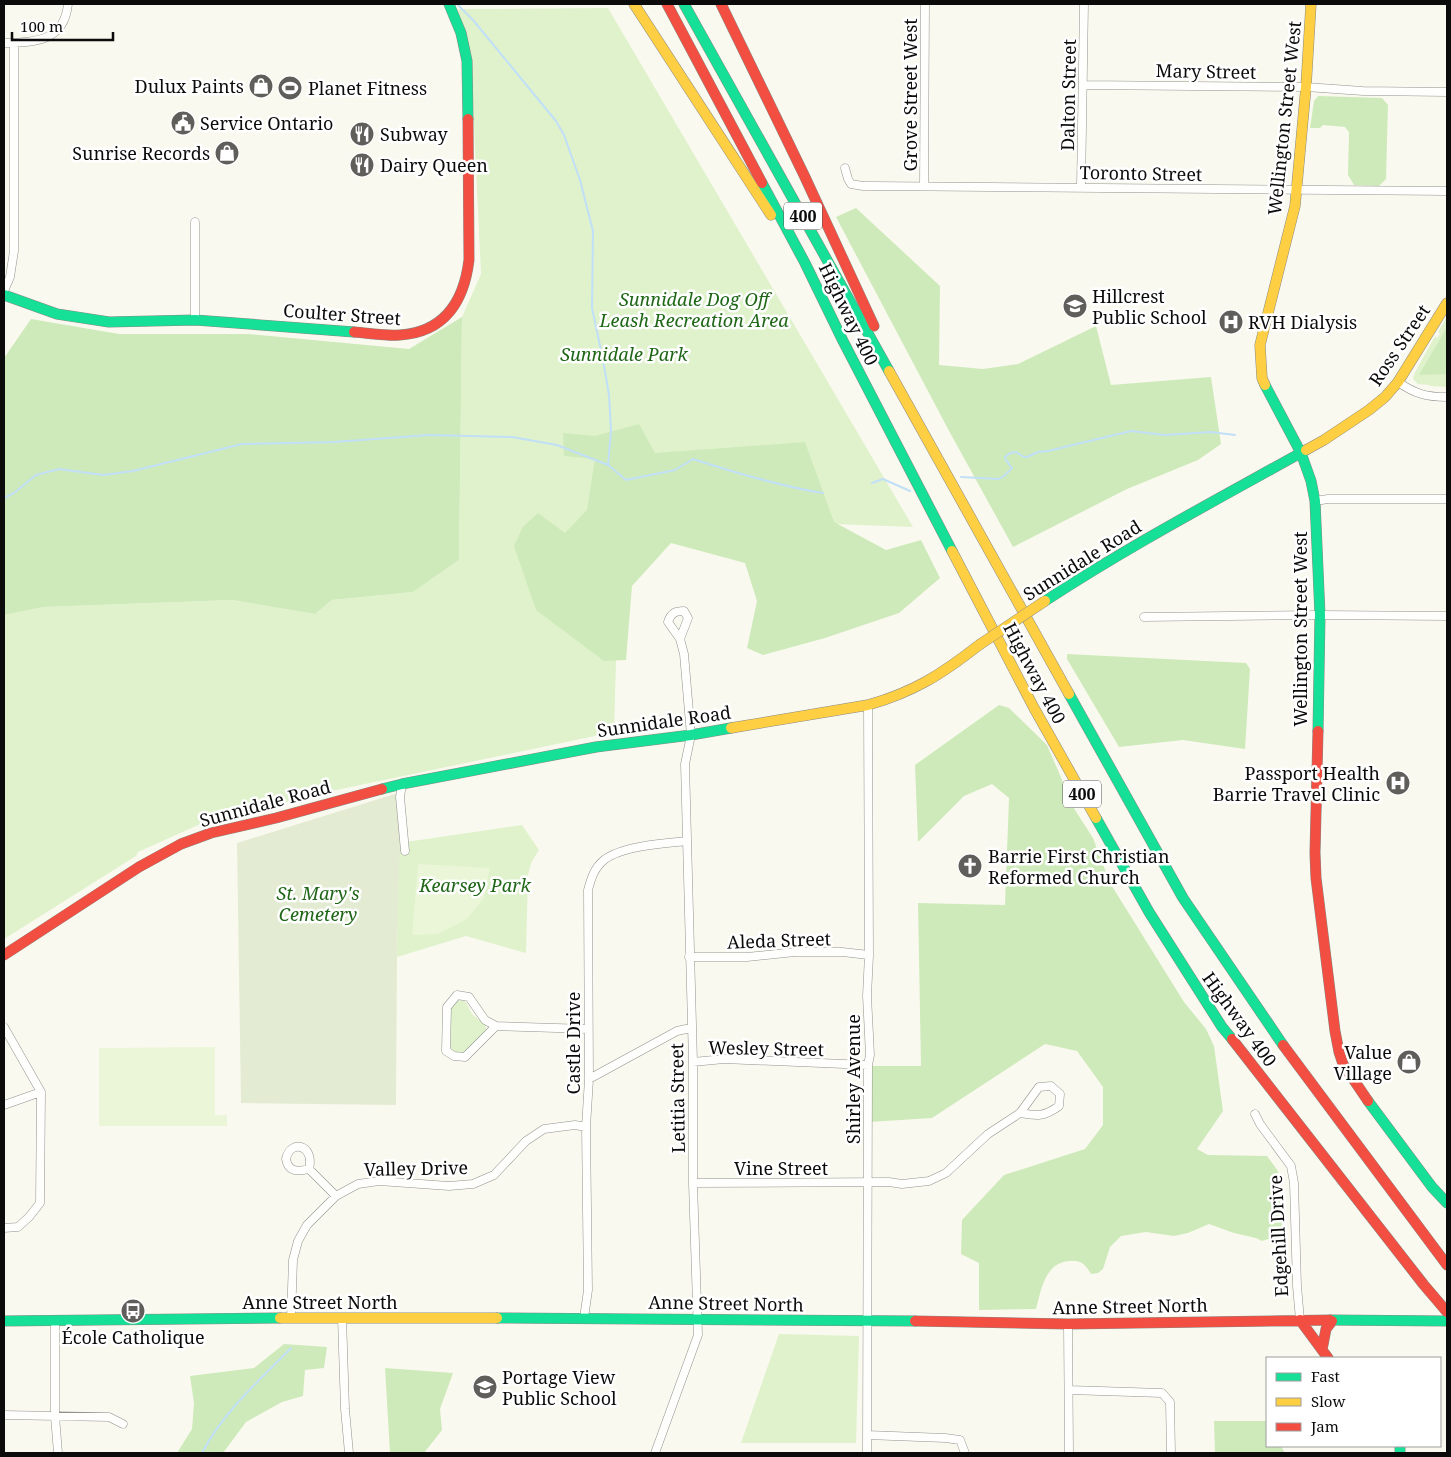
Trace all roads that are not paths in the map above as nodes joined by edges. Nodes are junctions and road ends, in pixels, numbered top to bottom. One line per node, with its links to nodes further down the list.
1 (68, 4): 11 (street)
2 (449, 4): 24 (main road, Coulter Street)
3 (634, 4): 21 (main road)
4 (667, 4): 21 (main road, Highway 400 / 400)
5 (684, 4): 27 (main road, Highway 400 / 400)
6 (721, 4): 27 (main road)
7 (925, 4): 16 (street, Grove Street West)
8 (1084, 4): 12 (street, Dalton Street)
9 (1311, 4): 13 (main road, Wellington Street West)
10 (4, 43): 11 (street)
11 (14, 43): 22 (street)
12 (1084, 85): 13 (street, Mary Street); 17 (street, Dalton Street)
13 (1306, 87): 14 (street, Mary Street); 18 (main road, Wellington Street West)
14 (1447, 92)
15 (845, 168): 16 (street, Toronto Street)
16 (924, 186): 17 (street, Toronto Street)
17 (1081, 187): 18 (street, Toronto Street)
18 (1296, 191): 19 (street, Toronto Street); 28 (main road, Wellington Street West)
19 (1447, 191)
20 (195, 222): 24 (street)
21 (805, 263): 66 (main road, Highway 400 / 400)
22 (4, 293): 24 (main road, Coulter Street)
23 (1447, 303): 25 (main road, Ross Street)
24 (195, 320)
25 (1398, 382): 26 (street); 28 (main road, Ross Street)
26 (1447, 397)
27 (922, 429): 61 (main road, Highway 400 / 400)
28 (1300, 453): 30 (main road, Wellington Street West); 35 (main road, Sunnidale Road, bridge)
29 (1447, 499): 30 (street)
30 (1315, 501): 31 (main road, Wellington Street West)
31 (1320, 616): 32 (street); 33 (street); 59 (main road, Wellington Street West)
32 (1447, 616)
33 (1144, 617)
34 (680, 638): 36 (street, Letitia Street)
35 (868, 705): 36 (main road, Sunnidale Road); 41 (street, Shirley Avenue)
36 (691, 734): 37 (main road, Sunnidale Road); 38 (street, Letitia Street)
37 (402, 784): 39 (street); 40 (main road, Sunnidale Road)
38 (687, 841): 42 (street, Letitia Street); 46 (street, Castle Drive)
39 (405, 850)
40 (4, 955)
41 (869, 955): 42 (street, Aleda Street); 48 (street, Shirley Avenue)
42 (689, 957): 45 (street, Letitia Street)
43 (496, 1026): 43 (street); 46 (street)
44 (4, 1027): 50 (street)
45 (691, 1028): 47 (street, Letitia Street); 49 (street)
46 (588, 1029): 49 (street, Castle Drive)
47 (693, 1062): 48 (street, Wesley Street); 56 (street, Letitia Street)
48 (868, 1065): 57 (street, Shirley Avenue)
49 (589, 1079): 54 (street, Castle Drive)
50 (41, 1092): 51 (street); 60 (street)
51 (4, 1105)
52 (1020, 1113): 52 (street); 57 (street, Vine Street)
53 (1254, 1114): 68 (street, Edgehill Drive)
54 (586, 1127): 58 (street, Valley Drive); 64 (street, Castle Drive)
55 (309, 1170): 58 (street)
56 (693, 1183): 57 (street, Vine Street); 65 (street, Letitia Street)
57 (868, 1183): 67 (street, Shirley Avenue)
58 (336, 1196): 62 (street, Valley Drive)
59 (1447, 1203)
60 (4, 1228)
61 (1447, 1265)
62 (292, 1318): 63 (main road, Anne Street North); 70 (main road, Anne Street North)
63 (342, 1318): 64 (main road, Anne Street North); 80 (street)
64 (584, 1318): 65 (main road, Anne Street North)
65 (697, 1318): 67 (main road, Anne Street North); 81 (street, Letitia Street)
66 (1446, 1318): 71 (main road, Anne Street North)
67 (868, 1320): 72 (main road, Anne Street North); 78 (street, Shirley Avenue)
68 (1300, 1320): 71 (main road, Anne Street North); 72 (main road, Anne Street North); 73 (main road, Edgehill Drive)
69 (4, 1321): 70 (main road, Anne Street North)
70 (55, 1321): 76 (street)
71 (1332, 1321): 73 (main road)
72 (1068, 1324): 74 (street)
73 (1325, 1354)
74 (1069, 1390): 84 (street); 85 (street)
75 (4, 1415): 76 (street)
76 (55, 1416): 77 (street); 79 (street)
77 (123, 1424)
78 (866, 1435): 82 (street, Shirley Avenue); 83 (street)
79 (58, 1453)
80 (349, 1453)
81 (655, 1453)
82 (866, 1453)
83 (965, 1453)
84 (1069, 1453)
85 (1172, 1453)

